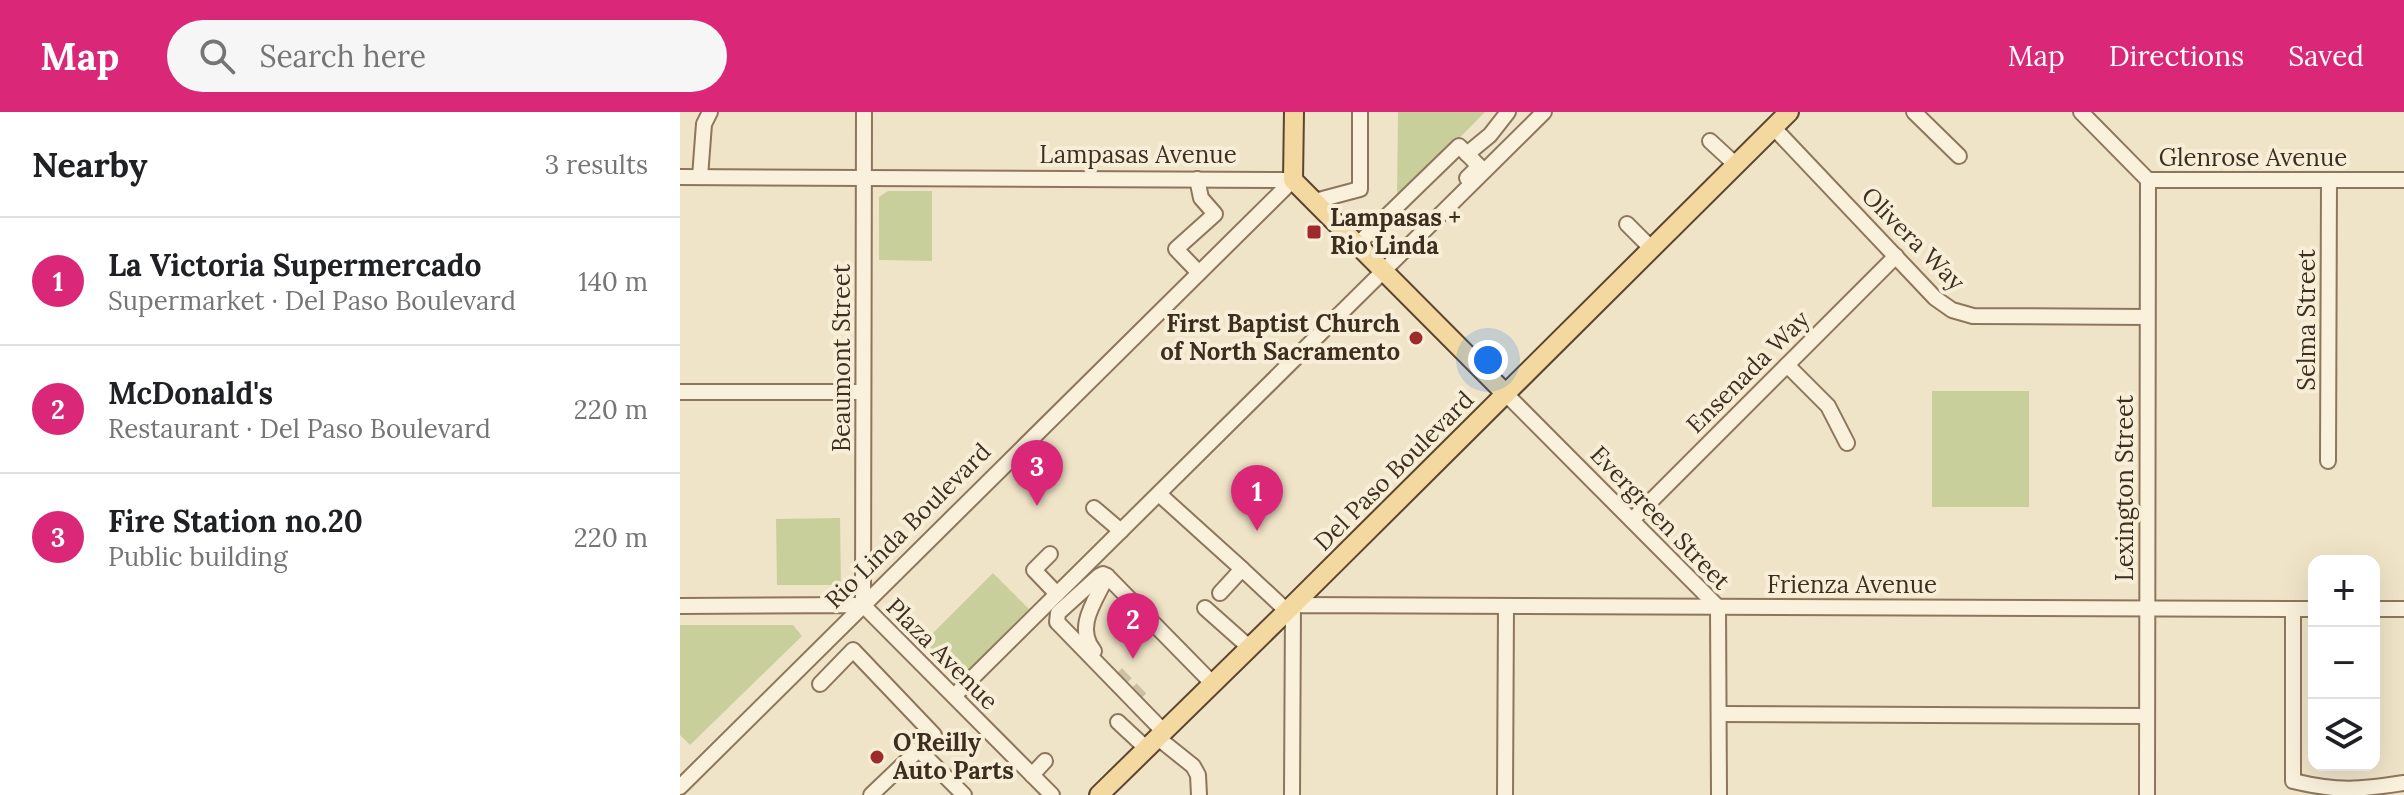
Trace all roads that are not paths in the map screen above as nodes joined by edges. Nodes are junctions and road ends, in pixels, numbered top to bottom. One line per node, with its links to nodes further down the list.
1 (710, 112): 16 (street)
2 (864, 112): 17 (street, Beaumont Street)
3 (1294, 112): 19 (main road)
4 (1360, 112): 23 (street)
5 (1508, 112): 12 (street)
6 (1544, 112): 28 (street)
7 (1789, 112): 10 (main road, Del Paso Boulevard)
8 (1914, 112): 13 (street)
9 (2081, 112): 20 (street, Glenrose Avenue)
10 (1773, 127): 14 (main road, Del Paso Boulevard); 27 (street, Olivera Way)
11 (1710, 141): 14 (street)
12 (1467, 154): 25 (street); 28 (street)
13 (1959, 156)
14 (1736, 165): 26 (main road, Del Paso Boulevard)
15 (680, 177): 16 (street, Lampasas Avenue)
16 (700, 177): 17 (street, Lampasas Avenue)
17 (864, 178): 18 (street, Lampasas Avenue); 33 (street, Beaumont Street)
18 (1197, 179): 19 (street, Lampasas Avenue); 29 (street)
19 (1293, 180): 23 (main road); 29 (street, Rio Linda Boulevard)
20 (2148, 180): 21 (street, Glenrose Avenue); 30 (street, Lexington Street)
21 (2329, 180): 22 (street, Glenrose Avenue); 36 (street, Selma Street)
22 (2404, 180)
23 (1315, 201): 25 (main road)
24 (1627, 224): 26 (street)
25 (1358, 244): 28 (main road)
26 (1652, 249): 34 (main road, Del Paso Boulevard)
27 (1896, 256): 30 (street, Olivera Way); 31 (street, Ensenada Way)
28 (1382, 268): 34 (main road); 37 (street)
29 (1199, 273): 46 (street, Rio Linda Boulevard)
30 (2147, 317): 52 (street, Lexington Street)
31 (1787, 365): 35 (street); 39 (street, Ensenada Way)
32 (680, 392): 33 (street)
33 (863, 392): 46 (street, Beaumont Street)
34 (1506, 394): 39 (street, Evergreen Street); 51 (main road, Del Paso Boulevard)
35 (1847, 443)
36 (2328, 461)
37 (1159, 494): 40 (street); 42 (street)
38 (1094, 508): 40 (street)
39 (1632, 520): 49 (street, Evergreen Street)
40 (1121, 531): 45 (street)
41 (1050, 554): 45 (street)
42 (1242, 569): 44 (street); 51 (street)
43 (1107, 576): 58 (street); 60 (street); 66 (street)
44 (1220, 593)
45 (1057, 594): 61 (street)
46 (863, 605): 47 (street, Plaza Avenue); 61 (street, Plaza Avenue); 70 (street, Rio Linda Boulevard)
47 (680, 606)
48 (1506, 606): 49 (street, Frienza Avenue); 51 (street, Frienza Avenue); 78 (street)
49 (1718, 607): 52 (street, Frienza Avenue); 63 (street, Evergreen Street)
50 (1205, 608): 57 (street)
51 (1290, 608): 57 (main road, Del Paso Boulevard); 77 (street)
52 (2147, 608): 53 (street, Frienza Avenue); 64 (street, Lexington Street)
53 (2293, 609): 54 (street, Frienza Avenue); 71 (street)
54 (2308, 609)
55 (2380, 609): 56 (street)
56 (2404, 609)
57 (1250, 648): 60 (main road, Del Paso Boulevard)
58 (1117, 673)
59 (820, 684): 67 (street)
60 (1213, 684): 66 (main road, Del Paso Boulevard)
61 (954, 696): 69 (street, Plaza Avenue)
62 (1142, 699): 66 (street)
63 (1720, 714): 64 (street); 79 (street, Evergreen Street)
64 (2147, 716): 80 (street, Lexington Street)
65 (1118, 722): 66 (street)
66 (1160, 736): 72 (main road, Del Paso Boulevard); 76 (street)
67 (919, 750): 73 (street); 74 (street)
68 (1045, 761): 69 (street)
69 (1032, 775): 75 (street, Plaza Avenue)
70 (683, 778)
71 (2404, 783)
72 (1104, 794)
73 (871, 795)
74 (964, 795)
75 (1052, 795)
76 (1199, 795)
77 (1292, 795)
78 (1505, 795)
79 (1719, 795)
80 (2147, 795)

